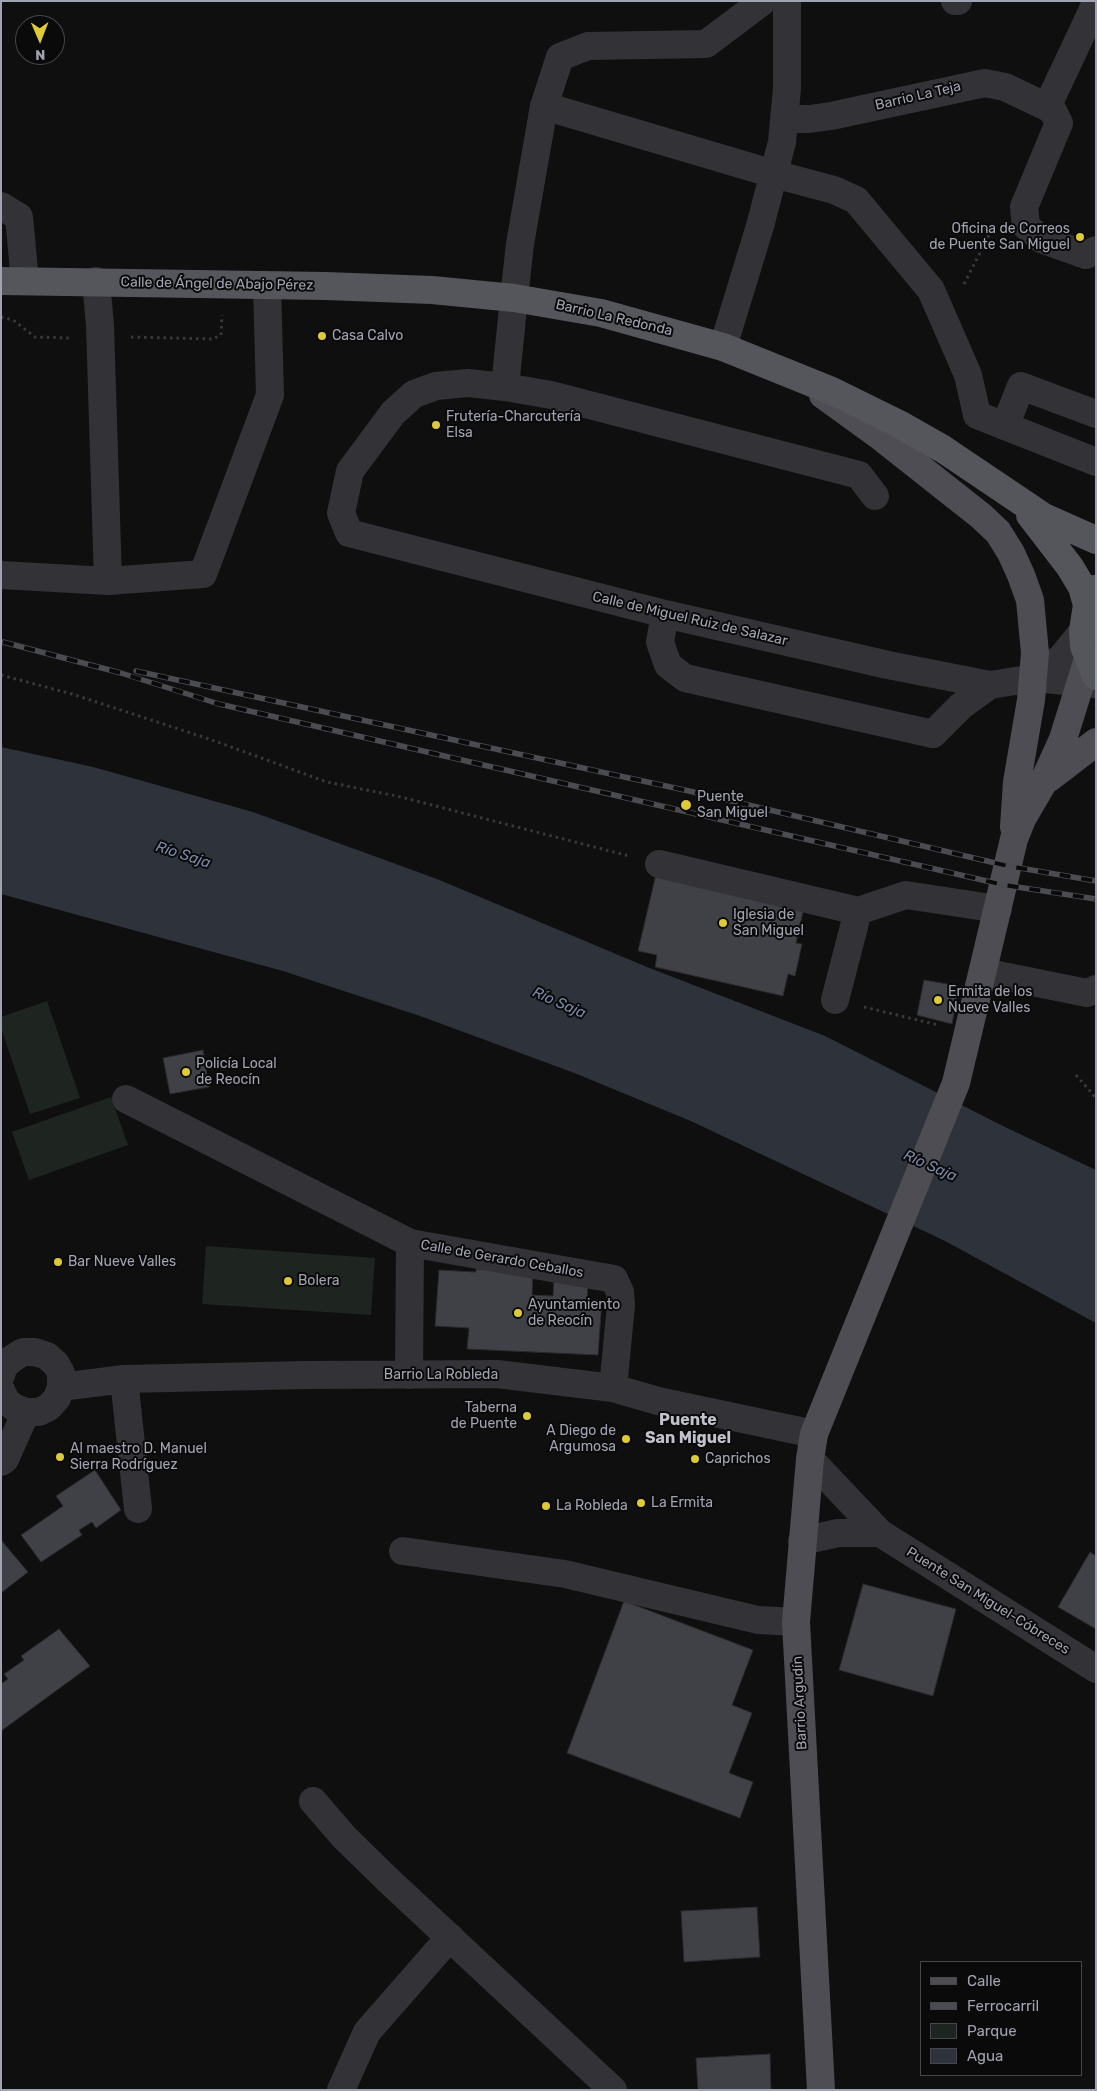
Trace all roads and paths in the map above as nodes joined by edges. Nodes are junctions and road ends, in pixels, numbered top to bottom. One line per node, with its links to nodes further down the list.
1 (763, 1): 4 (street)
2 (787, 1): 6 (street)
3 (1096, 3): 5 (street)
4 (544, 106): 7 (street); 16 (street)
5 (1047, 107): 6 (street, Barrio La Teja); 10 (street)
6 (785, 119): 7 (street)
7 (774, 174): 17 (street); 21 (street)
8 (1, 206): 12 (street)
9 (982, 248): 11 (path)
10 (1096, 250)
11 (968, 275)
12 (13, 281): 13 (highway, Calle de Ángel de Abajo Pérez)
13 (96, 282): 14 (highway, Calle de Ángel de Abajo Pérez); 27 (street)
14 (267, 285): 15 (highway, Calle de Ángel de Abajo Pérez); 27 (street)
15 (432, 290): 16 (highway, Barrio La Redonda)
16 (514, 298): 17 (highway, Barrio La Redonda); 19 (street)
17 (723, 347): 18 (highway, Barrio La Redonda)
18 (789, 373): 23 (highway, Barrio La Redonda); 32 (main road)
19 (505, 387): 24 (street); 29 (street, Calle de Miguel Ruiz de Salazar)
20 (1096, 414): 21 (street)
21 (1005, 426): 22 (street)
22 (1096, 462)
23 (1009, 495): 25 (highway); 28 (highway)
24 (875, 496)
25 (1096, 540)
26 (1, 575): 27 (street)
27 (108, 581)
28 (1088, 607): 31 (highway); 32 (street)
29 (665, 614): 33 (street, Calle de Miguel Ruiz de Salazar); 33 (street)
30 (1, 675): 37 (path)
31 (1090, 676): 32 (street); 35 (main road)
32 (1034, 678): 33 (street, Calle de Miguel Ruiz de Salazar); 36 (main road)
33 (990, 685)
34 (1096, 742): 35 (main road)
35 (1042, 783): 36 (main road)
36 (1014, 839): 38 (main road, Barrio Argudín)
37 (658, 864): 39 (street)
38 (998, 909): 39 (street); 40 (main road, Barrio Argudín)
39 (858, 911): 42 (street)
40 (983, 972): 41 (street); 55 (main road, Barrio Argudín)
41 (1096, 989)
42 (835, 1000): 43 (path)
43 (939, 1025)
44 (1076, 1075): 45 (path)
45 (1096, 1098)
46 (126, 1099): 47 (street)
47 (410, 1243): 49 (street, Calle de Gerardo Ceballos); 52 (street, Calle de Gerardo Ceballos)
48 (1, 1375): 51 (street)
49 (409, 1375): 50 (street, Barrio La Robleda); 52 (street, Barrio La Robleda)
50 (124, 1379): 51 (street, Barrio La Robleda); 57 (street)
51 (61, 1386): 54 (street)
52 (613, 1388): 55 (street, Barrio La Robleda)
53 (1, 1390): 54 (street)
54 (26, 1412): 56 (street)
55 (812, 1446): 58 (street, Puente San Miguel-Cóbreces); 59 (main road, Barrio Argudín)
56 (1, 1462)
57 (138, 1508)
58 (880, 1533): 59 (street); 62 (street, Puente San Miguel-Cóbreces)
59 (802, 1542): 61 (main road, Barrio Argudín)
60 (403, 1551): 61 (street)
61 (796, 1622): 67 (main road, Barrio Argudín)
62 (1096, 1669)
63 (313, 1801): 64 (street)
64 (450, 1937): 65 (street); 66 (street)
65 (340, 2090)
66 (613, 2090)
67 (821, 2090)

